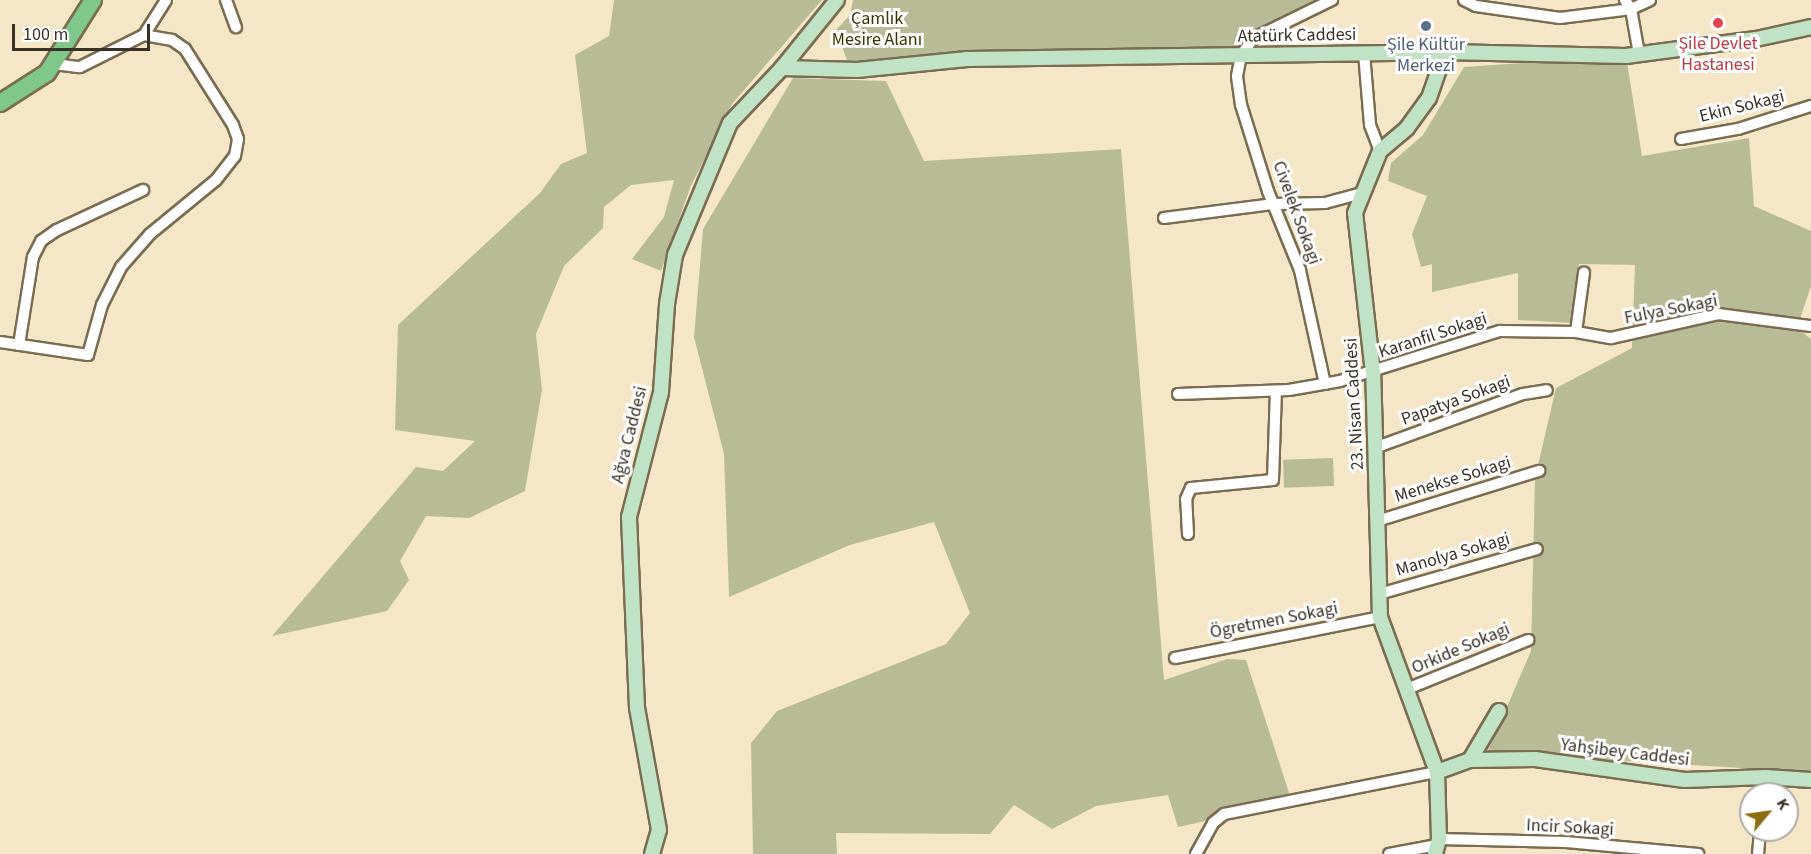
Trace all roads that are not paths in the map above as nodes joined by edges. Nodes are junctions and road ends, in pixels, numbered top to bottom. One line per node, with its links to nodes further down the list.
1 (93, 0): 16 (main road)
2 (166, 0): 11 (street)
3 (226, 0): 9 (street)
4 (837, 0): 17 (street, Ağva Caddesi)
5 (1332, 0): 15 (street)
6 (1464, 0): 8 (street)
7 (1650, 0): 8 (street)
8 (1628, 4): 14 (street)
9 (236, 27)
10 (1811, 27): 14 (street, Atatürk Caddesi)
11 (144, 35): 16 (street); 30 (street)
12 (1445, 52): 13 (street, Atatürk Caddesi); 14 (street, Atatürk Caddesi); 21 (street, 23. Nisan Caddesi)
13 (1364, 53): 15 (street, Atatürk Caddesi); 21 (street)
14 (1639, 54)
15 (1241, 55): 17 (street, Atatürk Caddesi); 24 (street, Civelek Sokagi)
16 (54, 64): 18 (main road)
17 (782, 68): 54 (street, Ağva Caddesi)
18 (0, 103)
19 (1811, 106): 20 (street, Ekin Sokagi)
20 (1681, 139)
21 (1380, 151): 23 (street, 23. Nisan Caddesi)
22 (143, 190): 30 (street)
23 (1363, 193): 24 (street); 31 (street, 23. Nisan Caddesi)
24 (1274, 204): 25 (street); 32 (street, Civelek Sokagi)
25 (1164, 219)
26 (1584, 273): 28 (street)
27 (1810, 324): 28 (street, Fulya Sokagi)
28 (1576, 332): 31 (street, Karanfil Sokagi)
29 (0, 342): 30 (street)
30 (20, 345)
31 (1373, 373): 32 (street, Karanfil Sokagi); 36 (street, 23. Nisan Caddesi)
32 (1325, 384): 34 (street, Karanfil Sokagi)
33 (1547, 390): 36 (street, Papatya Sokagi)
34 (1276, 391): 35 (street, Karanfil Sokagi); 39 (street)
35 (1178, 394)
36 (1377, 447): 38 (street, 23. Nisan Caddesi)
37 (1539, 471): 38 (street, Menekse Sokagi)
38 (1377, 521): 41 (street, 23. Nisan Caddesi)
39 (1188, 534)
40 (1537, 549): 41 (street, Manolya Sokagi)
41 (1379, 594): 42 (street, 23. Nisan Caddesi)
42 (1380, 617): 44 (street, Ögretmen Sokagi); 45 (street, 23. Nisan Caddesi)
43 (1528, 640): 45 (street, Orkide Sokagi)
44 (1176, 658)
45 (1407, 689): 48 (street, 23. Nisan Caddesi)
46 (1498, 711): 47 (street)
47 (1470, 760): 48 (street, Yahşibey Caddesi); 49 (street, Yahşibey Caddesi)
48 (1437, 772): 53 (street, 23. Nisan Caddesi); 55 (street)
49 (1766, 777): 50 (street, Yahşibey Caddesi); 51 (street)
50 (1811, 780)
51 (1765, 782)
52 (1566, 842): 53 (street, Incir Sokagi); 57 (street); 58 (street, Incir Sokagi)
53 (1437, 846): 56 (street, Incir Sokagi)
54 (652, 854)
55 (1196, 854)
56 (1389, 854)
57 (1564, 854)
58 (1698, 854)

